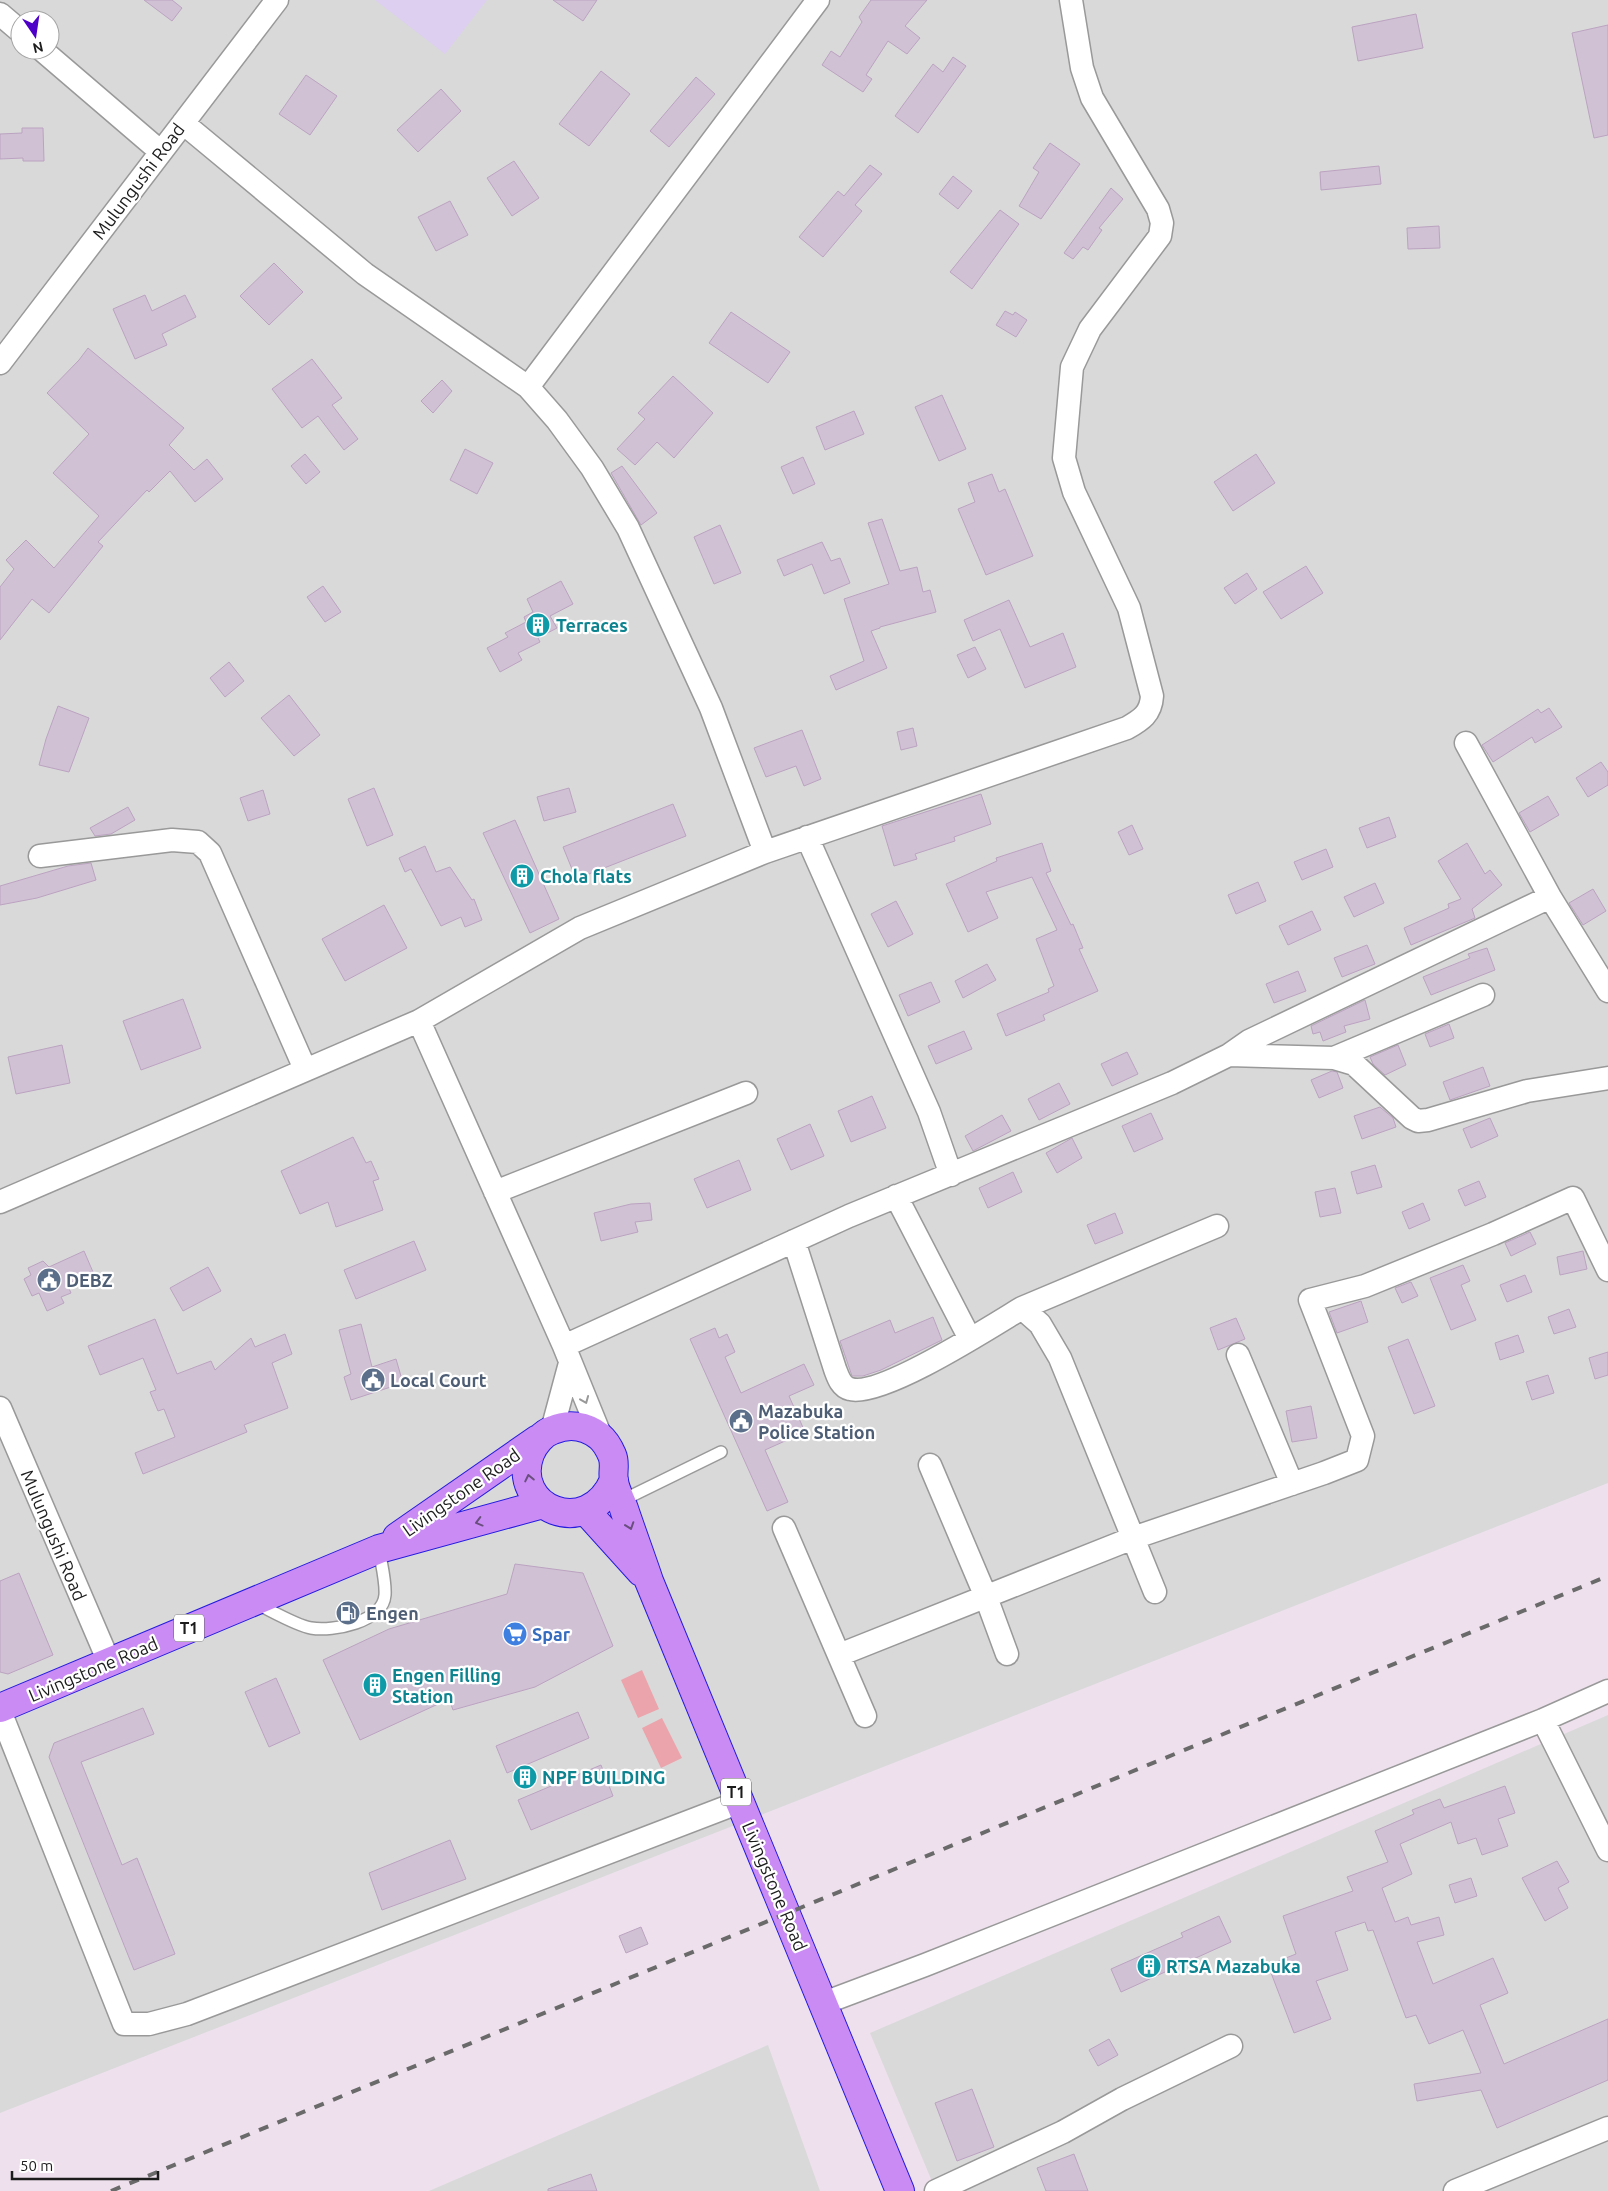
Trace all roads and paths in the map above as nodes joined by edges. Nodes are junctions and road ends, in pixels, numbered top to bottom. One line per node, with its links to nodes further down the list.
1 (277, 0): 7 (street, Mulungushi Road)
2 (818, 0): 10 (street)
3 (1071, 0): 12 (street)
4 (0, 14): 5 (street)
5 (10, 22)
6 (54, 60): 8 (street)
7 (183, 123): 8 (street, Mulungushi Road); 10 (street)
8 (160, 152): 9 (street, Mulungushi Road)
9 (0, 363)
10 (528, 387): 13 (street)
11 (1466, 743): 15 (street)
12 (807, 837): 13 (street); 24 (street)
13 (765, 852): 18 (street)
14 (40, 856): 21 (street)
15 (1550, 897): 16 (street); 19 (street)
16 (1608, 991)
17 (1483, 995): 20 (street)
18 (419, 1021): 21 (street); 25 (street)
19 (1229, 1055): 20 (street); 24 (street)
20 (1334, 1058): 22 (street)
21 (305, 1070): 27 (street)
22 (1608, 1078)
23 (746, 1093): 25 (street)
24 (951, 1175): 26 (street)
25 (495, 1192): 33 (street)
26 (896, 1196): 29 (street); 32 (street)
27 (0, 1202)
28 (1218, 1226): 31 (street)
29 (794, 1241): 32 (street); 33 (street)
30 (1608, 1270): 41 (street)
31 (1022, 1308): 32 (street); 46 (street)
32 (970, 1339)
33 (567, 1354): 36 (street); 37 (street, one-way to 37)
34 (1238, 1355): 41 (street)
35 (0, 1408): 39 (street, Mulungushi Road)
36 (548, 1432): 37 (highway, Livingstone Road / T1); 43 (highway, Livingstone Road, one-way to 36); 47 (highway, Livingstone Road / T1)
37 (601, 1438): 42 (highway, Livingstone Road / T1)
38 (721, 1452): 42 (lane)
39 (9, 1456): 54 (street, Mulungushi Road)
40 (930, 1465): 50 (street)
41 (1292, 1484): 46 (street)
42 (617, 1491): 44 (highway); 48 (highway, Livingstone Road / T1, one-way to 48)
43 (543, 1504): 44 (highway); 47 (highway, Livingstone Road / T1, one-way to 47)
44 (586, 1511): 48 (highway, Livingstone Road / T1)
45 (784, 1528): 53 (street)
46 (1133, 1538): 49 (street); 50 (street)
47 (379, 1549): 51 (highway, Livingstone Road / T1); 51 (lane)
48 (649, 1581): 59 (highway, Livingstone Road / T1)
49 (1155, 1592)
50 (986, 1597): 52 (street); 53 (street)
51 (252, 1602): 54 (highway, Livingstone Road / T1)
52 (1007, 1654)
53 (839, 1655): 57 (street)
54 (108, 1662): 56 (highway, Livingstone Road / T1)
55 (1608, 1692): 58 (street)
56 (0, 1709): 59 (street)
57 (864, 1716)
58 (1543, 1720): 60 (street); 61 (street)
59 (740, 1802): 61 (highway, Livingstone Road / T1)
60 (1608, 1850)
61 (824, 2003): 64 (highway, Livingstone Road / T1)
62 (1231, 2046): 65 (street)
63 (1608, 2128): 66 (street)
64 (900, 2191)
65 (936, 2191)
66 (1455, 2191)

